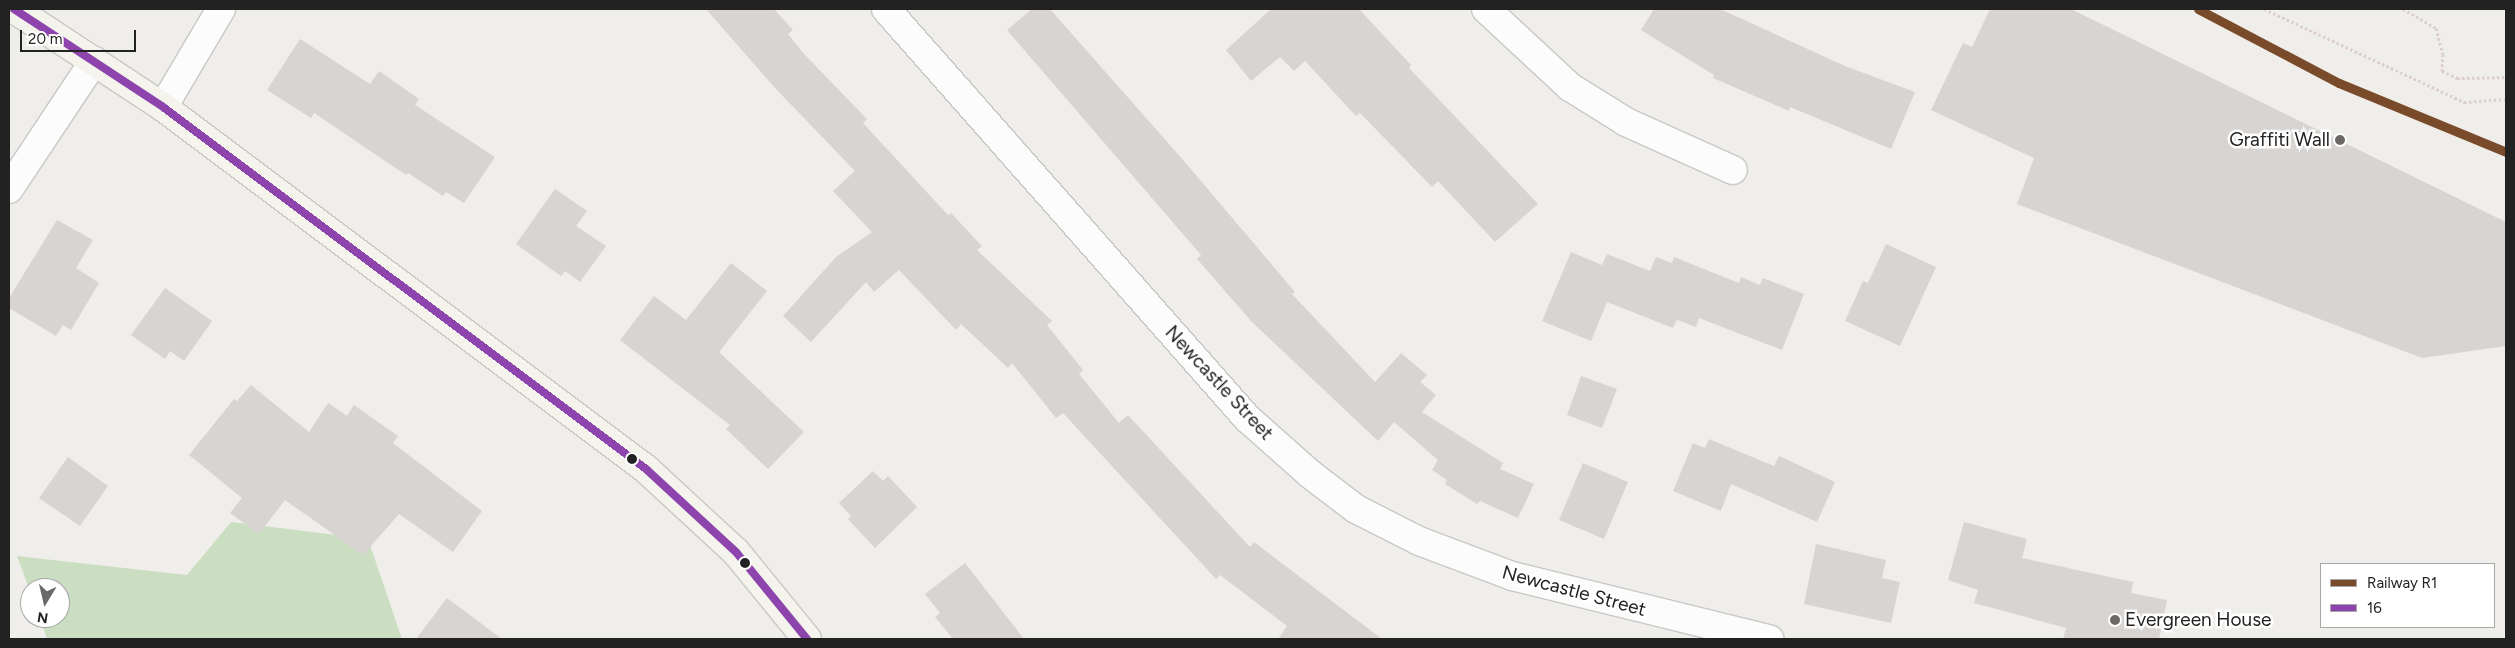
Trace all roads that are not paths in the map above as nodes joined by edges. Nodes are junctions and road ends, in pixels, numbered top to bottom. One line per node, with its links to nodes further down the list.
1 (14, 9): 5 (main road)
2 (221, 9): 6 (street)
3 (886, 9): 10 (street, Newcastle Street)
4 (1486, 9): 7 (street)
5 (94, 61): 6 (main road); 8 (street)
6 (163, 107): 9 (main road)
7 (1734, 170)
8 (9, 189)
9 (807, 639)
10 (1769, 639)

